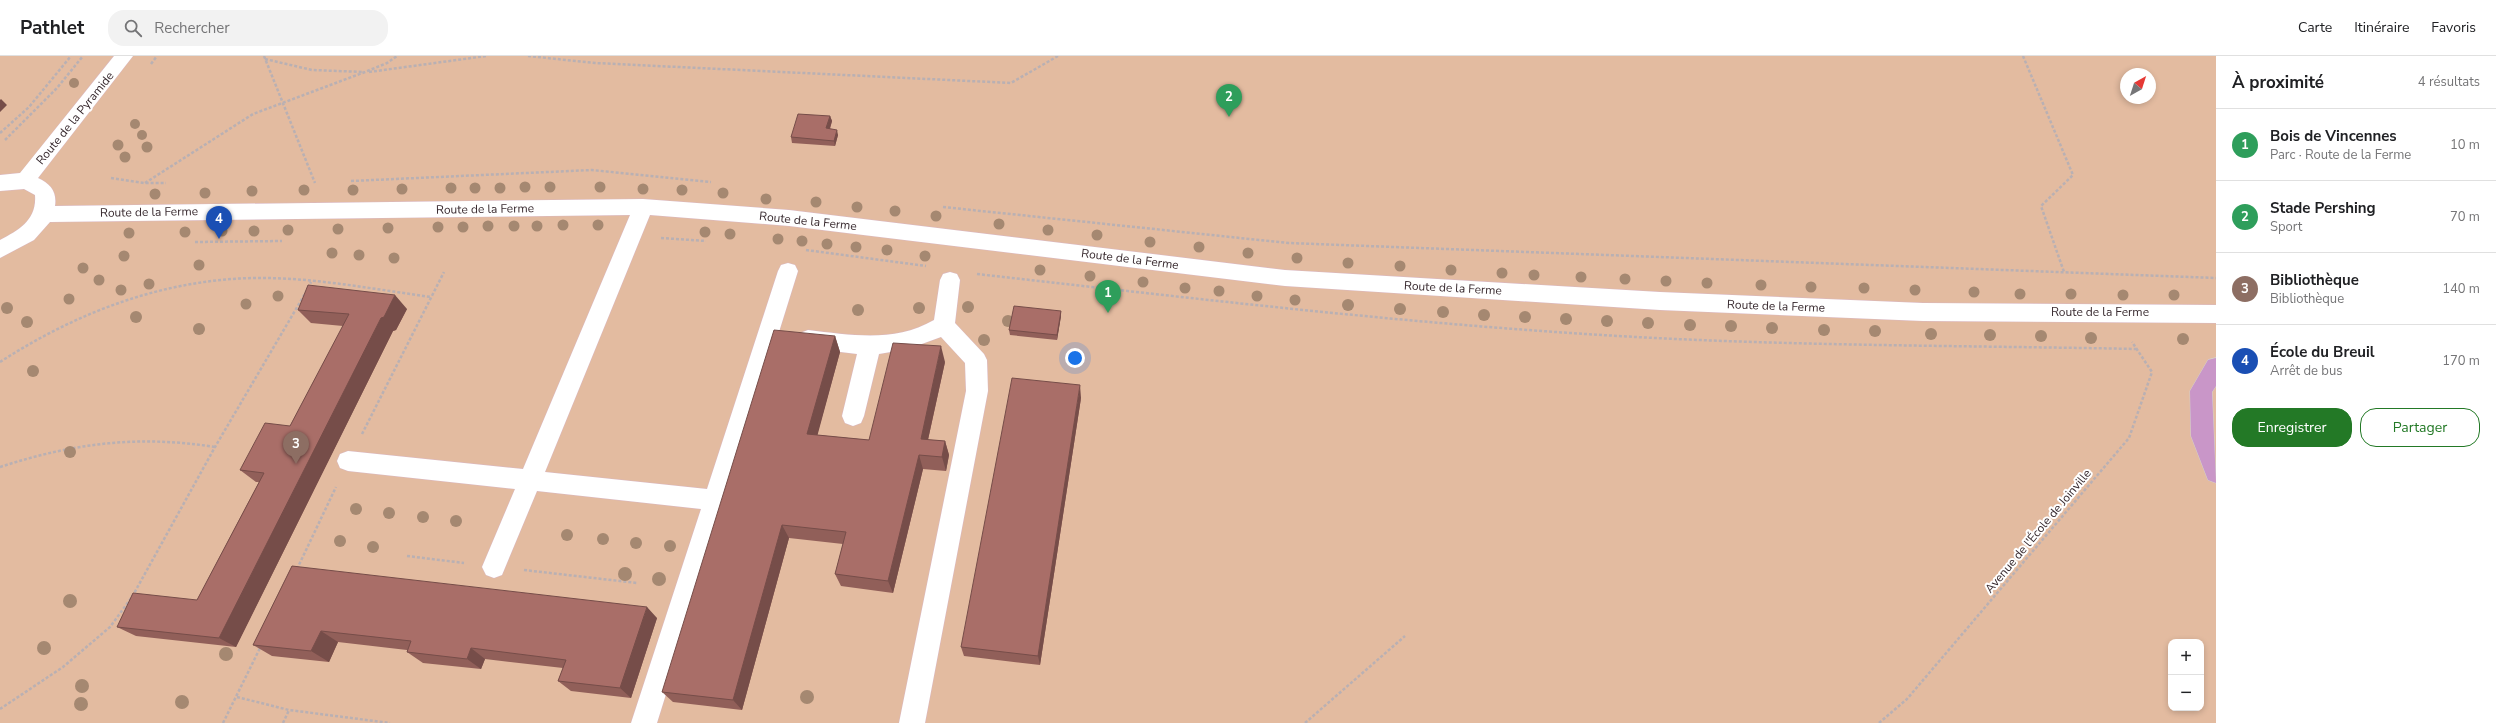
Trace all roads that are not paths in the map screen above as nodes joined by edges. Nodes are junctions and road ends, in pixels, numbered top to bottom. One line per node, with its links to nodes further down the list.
1 (124, 56): 2 (street, Route de la Pyramide)
2 (25, 181): 3 (street); 5 (street)
3 (0, 184)
4 (643, 207): 5 (street, Route de la Ferme); 9 (street, Route de la Ferme); 17 (street)
5 (45, 214): 6 (street)
6 (0, 250)
7 (788, 271): 11 (street)
8 (950, 280): 10 (street)
9 (2216, 314)
10 (944, 325): 12 (street); 21 (street)
11 (782, 336): 12 (street); 18 (street)
12 (870, 346): 14 (street)
13 (2216, 367): 16 (highway)
14 (853, 416)
15 (348, 462): 17 (street)
16 (2216, 473)
17 (528, 480): 18 (street); 19 (street)
18 (716, 500): 20 (street)
19 (494, 567)
20 (644, 723)
21 (912, 723)

